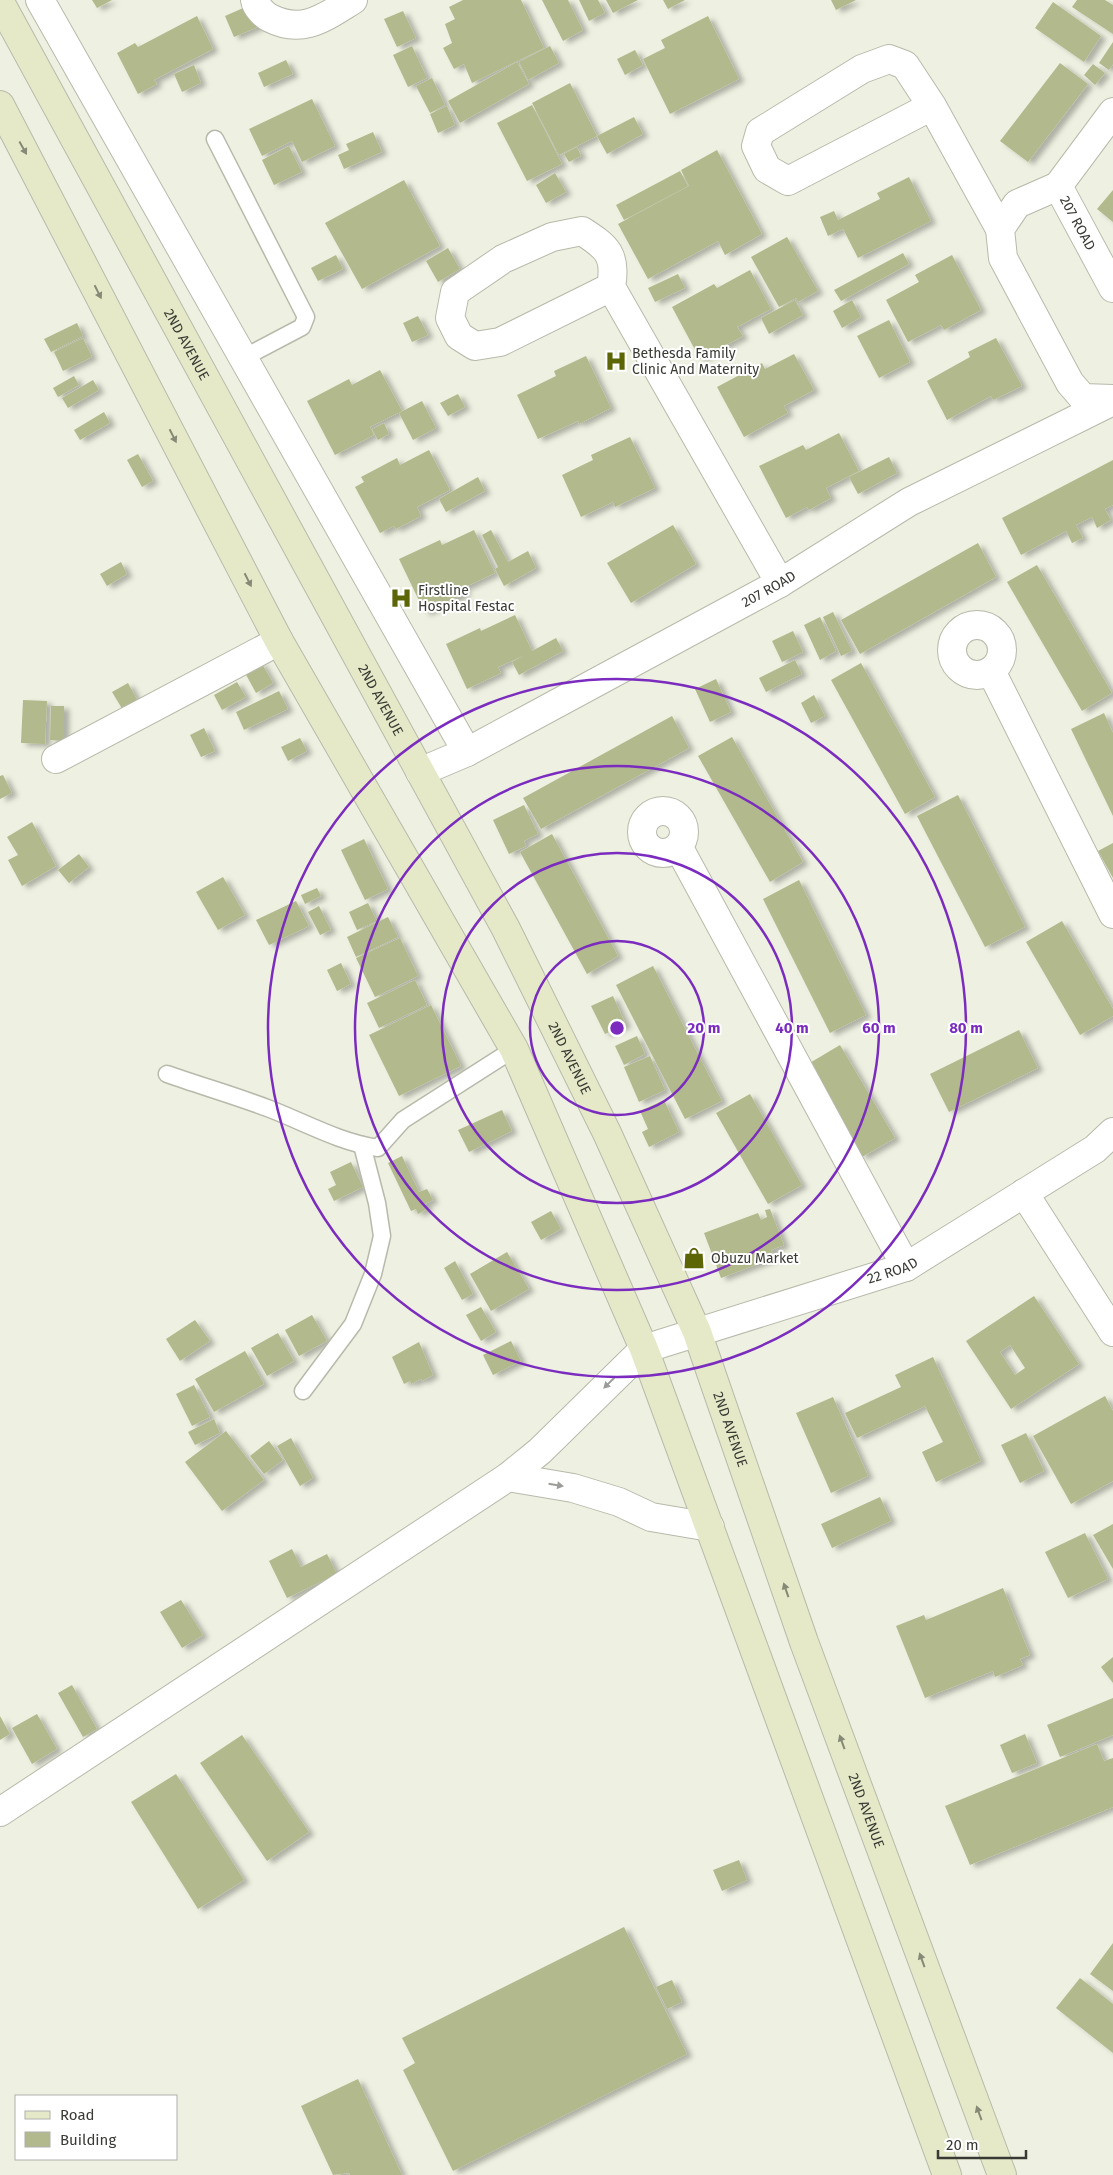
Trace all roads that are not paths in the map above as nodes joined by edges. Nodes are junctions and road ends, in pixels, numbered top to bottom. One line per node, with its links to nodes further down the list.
1 (40, 0): 13 (street)
2 (255, 0): 3 (street)
3 (354, 0)
4 (0, 2): 20 (street, 2ND AVENUE)
5 (0, 105): 16 (street, one-way to 16)
6 (932, 106): 6 (street); 10 (street)
7 (1113, 112): 9 (street)
8 (214, 139): 13 (lane)
9 (1058, 186): 10 (street); 12 (street, 207 ROAD)
10 (1000, 229): 14 (street)
11 (611, 286): 11 (street); 15 (street)
12 (1113, 288)
13 (243, 358): 18 (street)
14 (1113, 400): 15 (street, 207 ROAD)
15 (780, 583): 18 (street, 207 ROAD)
16 (279, 641): 19 (street); 23 (street)
17 (992, 671): 22 (street)
18 (467, 752): 20 (street, 207 ROAD)
19 (56, 759)
20 (420, 772): 29 (street, 2ND AVENUE)
21 (679, 848): 28 (street)
22 (1113, 914)
23 (514, 1049): 26 (lane); 31 (street)
24 (167, 1074): 26 (lane)
25 (1113, 1132): 27 (street, 22 ROAD)
26 (362, 1145): 32 (lane)
27 (1024, 1193): 28 (street, 22 ROAD); 30 (street)
28 (906, 1267): 29 (street, 22 ROAD)
29 (697, 1332): 31 (street, 22 ROAD); 37 (street, 2ND AVENUE, one-way to 29)
30 (1113, 1332)
31 (644, 1349): 33 (street, one-way to 33); 34 (street)
32 (303, 1391)
33 (508, 1477): 34 (street, one-way to 34); 35 (street)
34 (710, 1526): 36 (street)
35 (0, 1812)
36 (947, 2175)
37 (1002, 2175)

